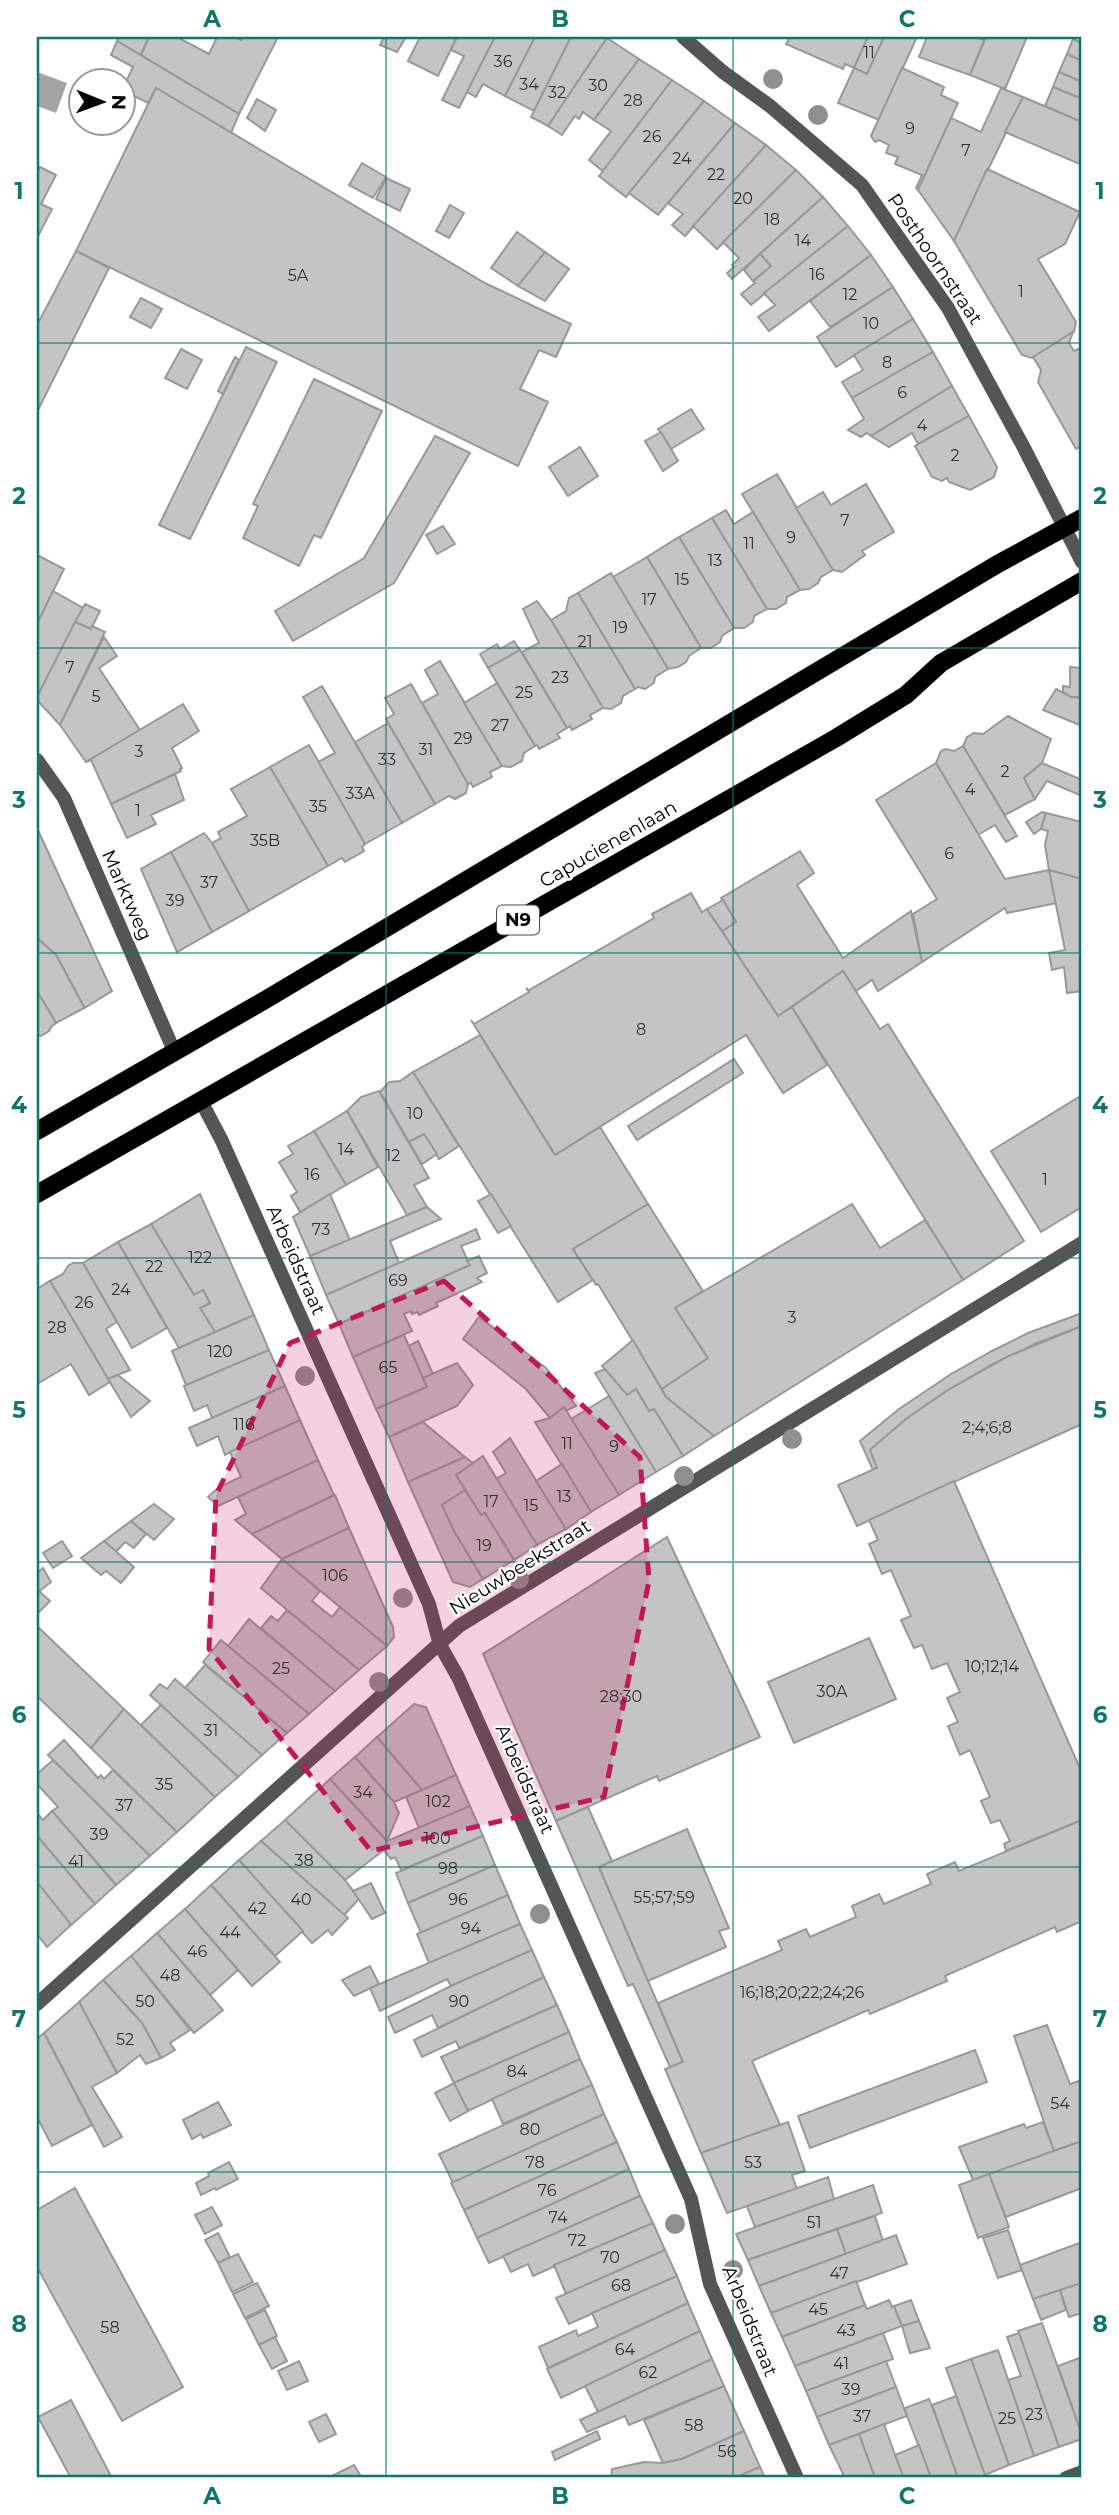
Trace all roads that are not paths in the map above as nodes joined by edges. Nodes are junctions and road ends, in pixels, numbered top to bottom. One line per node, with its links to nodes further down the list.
1 (683, 37): 3 (street, Posthoornstraat)
2 (1082, 518): 3 (main road, Capucienenlaan)
3 (1063, 528): 4 (street, Posthoornstraat); 7 (main road, Capucienenlaan)
4 (1082, 562)
5 (1082, 581): 8 (main road, Capucienenlaan / N9)
6 (37, 760): 7 (street, Marktweg)
7 (174, 1051): 9 (main road, Capucienenlaan)
8 (201, 1101): 10 (main road, Capucienenlaan / N9); 12 (street, Arbeidstraat)
9 (37, 1130)
10 (37, 1194)
11 (1082, 1242): 12 (street, Nieuwbeekstraat)
12 (440, 1645): 13 (street, Nieuwbeekstraat); 15 (street, Arbeidstraat)
13 (37, 2004)
14 (1082, 2472): 16 (street)
15 (797, 2478)
16 (1066, 2478)

